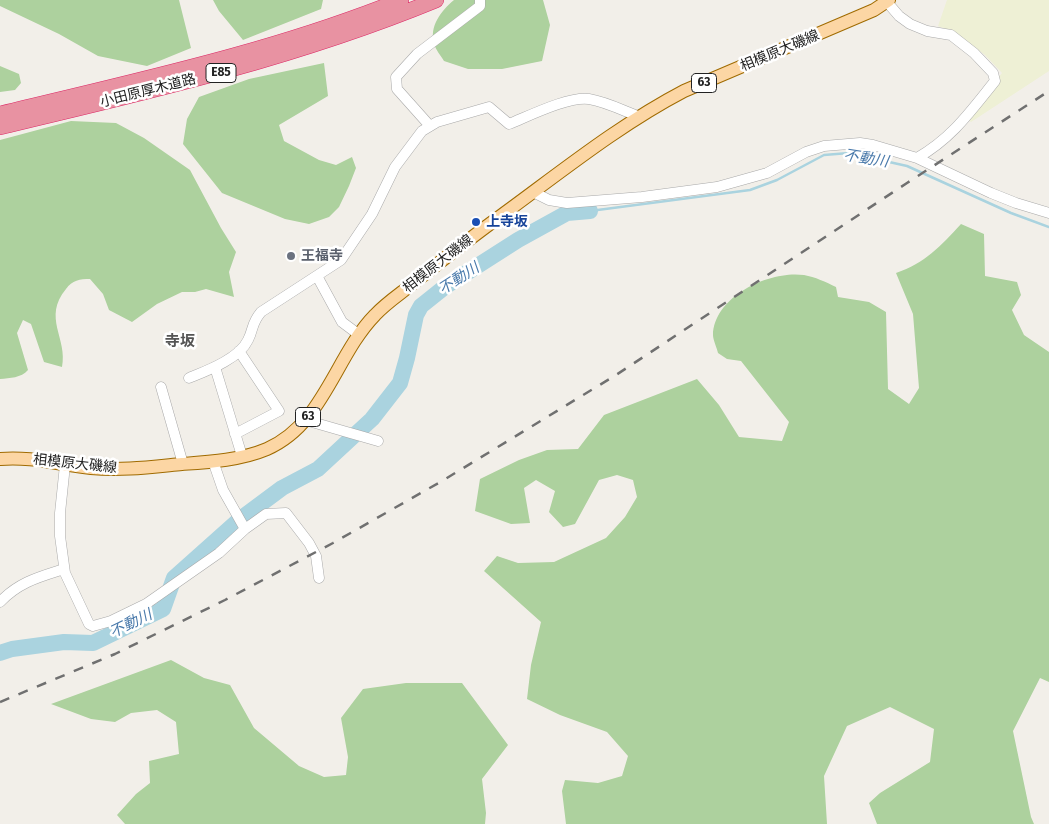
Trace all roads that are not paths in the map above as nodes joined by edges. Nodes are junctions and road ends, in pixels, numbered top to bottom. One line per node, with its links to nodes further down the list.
1 (401, 0): 5 (highway, 小田原厚木道路 / E85)
2 (436, 0): 8 (highway, 小田原厚木道路 / E85)
3 (480, 0): 7 (street)
4 (888, 1): 6 (main road, 相模原大磯線 / 63); 9 (street)
5 (0, 114)
6 (640, 117): 7 (street); 10 (main road, 相模原大磯線 / 63)
7 (430, 126): 12 (street)
8 (0, 127)
9 (917, 158): 10 (street); 11 (street)
10 (533, 192): 13 (main road, 相模原大磯線 / 63)
11 (1049, 213)
12 (317, 276): 13 (street); 14 (street)
13 (358, 334): 18 (main road, 相模原大磯線 / 63)
14 (239, 351): 15 (street); 19 (street)
15 (215, 367): 16 (street); 19 (street)
16 (189, 378)
17 (161, 387): 24 (street)
18 (305, 420): 20 (street); 21 (main road, 相模原大磯線 / 63)
19 (235, 434): 21 (street)
20 (378, 441)
21 (242, 456): 23 (main road, 相模原大磯線 / 63)
22 (0, 460): 25 (main road, 相模原大磯線 / 63)
23 (213, 461): 24 (main road, 相模原大磯線 / 63); 26 (street)
24 (183, 464): 25 (main road, 相模原大磯線 / 63)
25 (65, 465): 27 (street)
26 (245, 529): 27 (street); 28 (street)
27 (64, 568): 29 (street)
28 (319, 578)
29 (0, 602)

